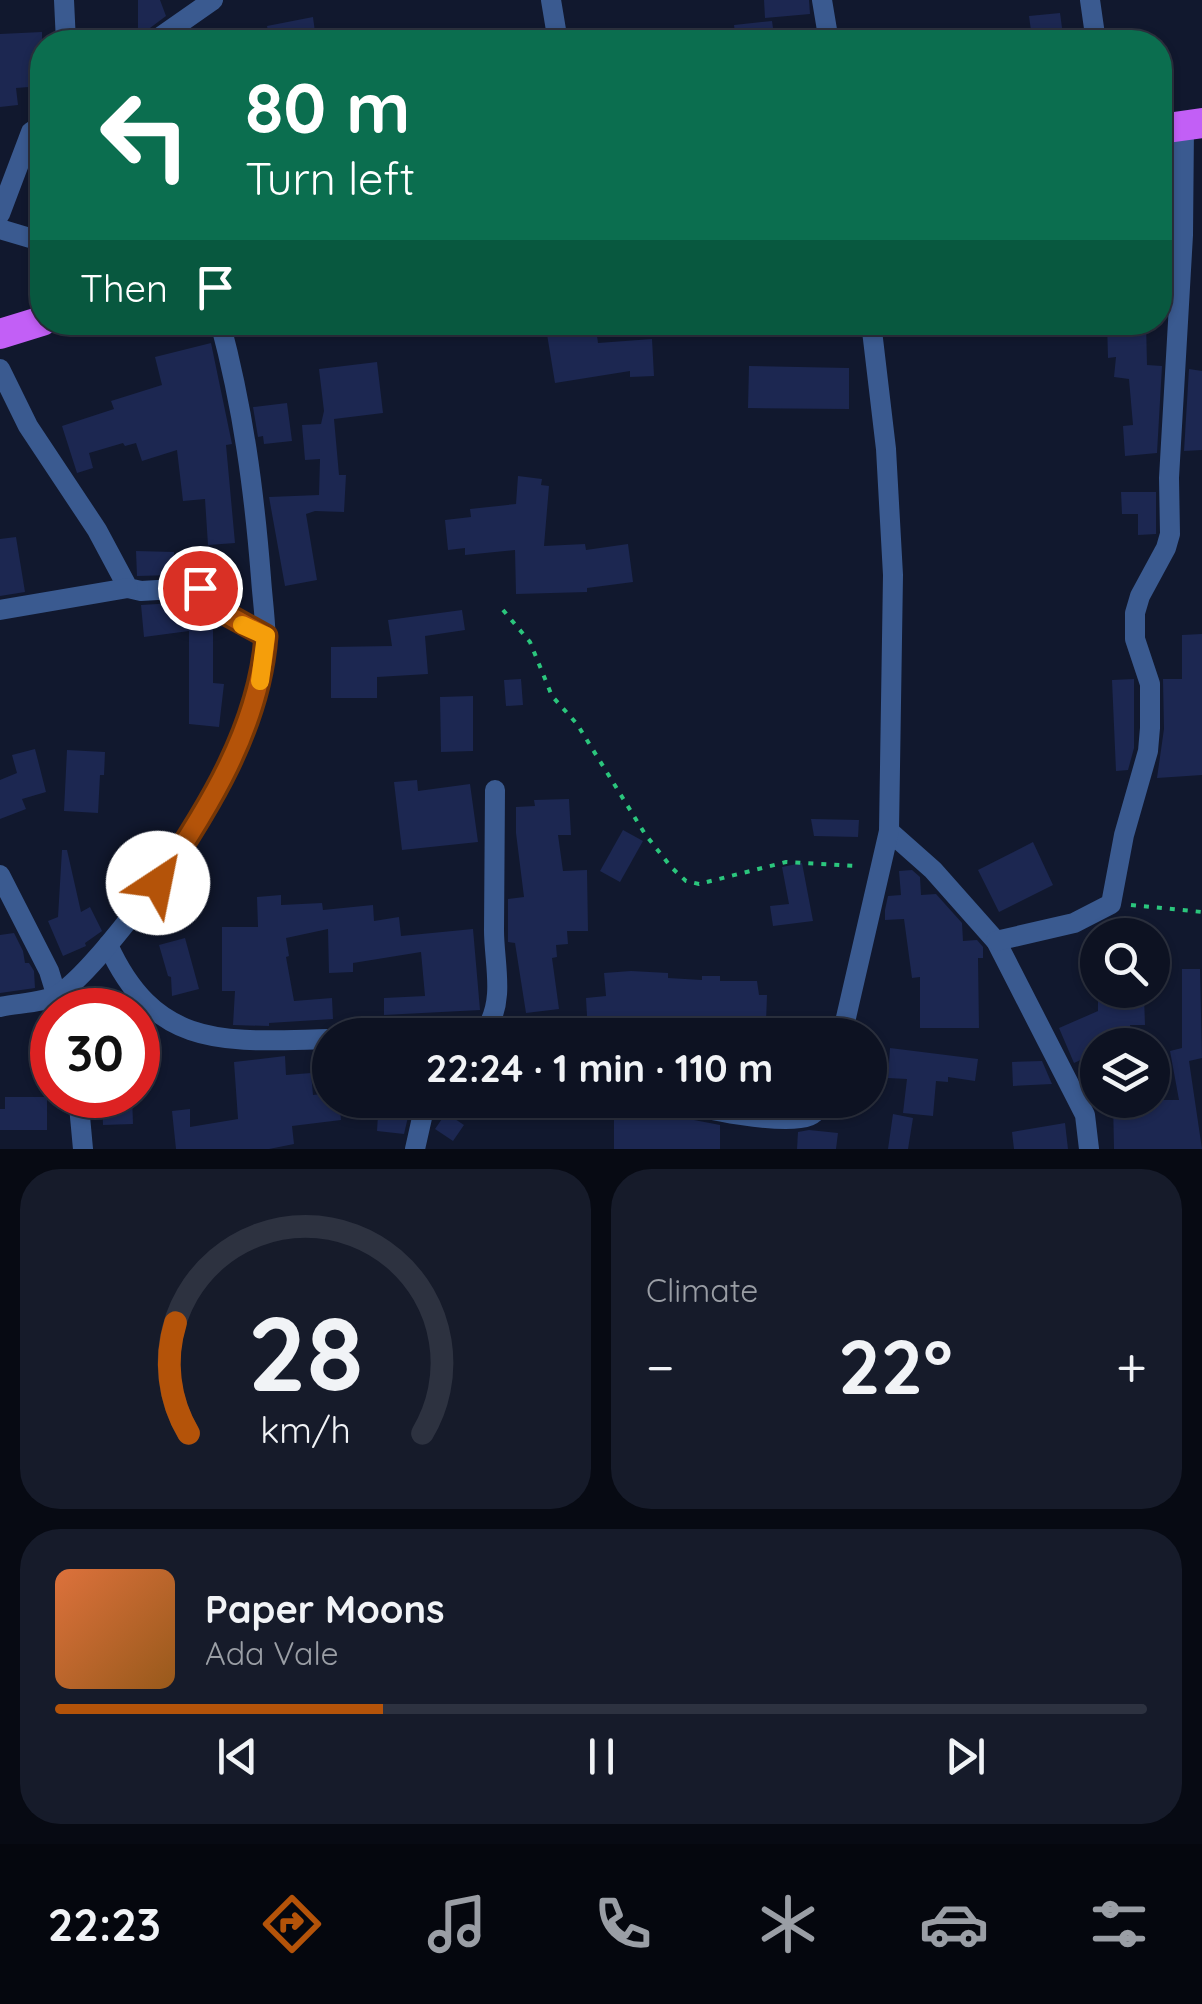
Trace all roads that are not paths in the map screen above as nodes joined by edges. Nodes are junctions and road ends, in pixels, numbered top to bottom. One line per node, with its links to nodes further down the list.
1 (64, 0): 6 (street)
2 (213, 0): 7 (street)
3 (551, 0): 8 (street)
4 (822, 0): 9 (street)
5 (1090, 0): 10 (street)
6 (65, 30)
7 (171, 30)
8 (556, 30)
9 (828, 30)
10 (1094, 30)
11 (1182, 126): 27 (street)
12 (30, 137): 13 (street)
13 (0, 214)
14 (0, 229): 15 (street)
15 (30, 238)
16 (30, 325): 17 (highway)
17 (0, 334)
18 (223, 335): 23 (street)
19 (873, 335): 25 (street)
20 (0, 369): 21 (street)
21 (128, 588): 22 (street); 23 (street)
22 (0, 610)
23 (266, 636): 28 (street)
24 (496, 790): 33 (street)
25 (890, 831): 27 (street); 34 (street)
26 (0, 875): 29 (street)
27 (996, 941): 40 (street)
28 (108, 945): 30 (street); 35 (street)
29 (53, 988)
30 (72, 988)
31 (30, 1004): 32 (street)
32 (0, 1006)
33 (493, 1018)
34 (846, 1018)
35 (312, 1039)
36 (80, 1118): 38 (street)
37 (422, 1118): 39 (street)
38 (83, 1149)
39 (416, 1149)
40 (1089, 1149)

